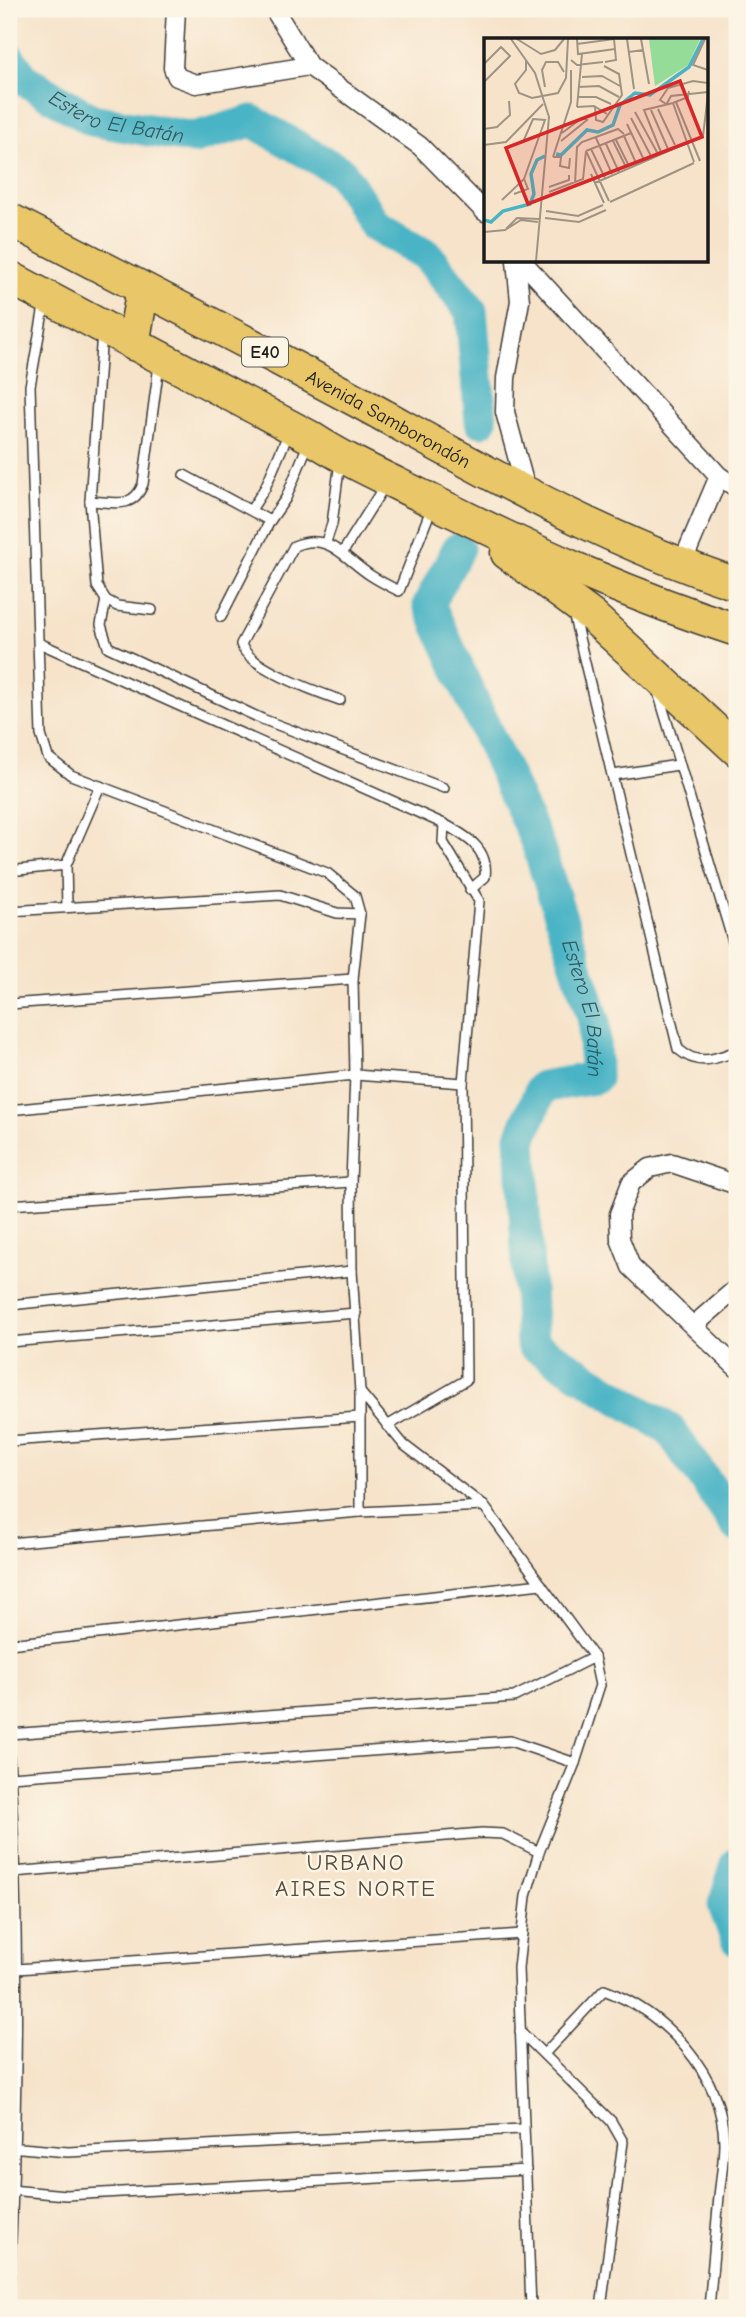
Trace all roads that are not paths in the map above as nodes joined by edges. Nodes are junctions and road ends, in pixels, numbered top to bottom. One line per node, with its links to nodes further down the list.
1 (176, 9): 3 (street)
2 (274, 9): 3 (street)
3 (309, 66): 4 (street)
4 (484, 211)
5 (9, 219): 9 (highway, Avenida Samborondón / E40)
6 (516, 262): 20 (street)
7 (523, 262): 17 (street)
8 (9, 277): 10 (highway)
9 (143, 289): 12 (highway); 20 (highway, Avenida Samborondón / E40)
10 (45, 297): 11 (highway); 34 (lane)
11 (103, 328): 12 (highway); 21 (lane)
12 (133, 344): 13 (highway)
13 (160, 359): 14 (highway); 21 (lane)
14 (301, 432): 15 (highway); 23 (lane); 24 (lane)
15 (340, 457): 18 (highway); 25 (lane)
16 (184, 475): 23 (lane)
17 (719, 476): 19 (street); 27 (street)
18 (388, 480): 22 (highway); 26 (lane)
19 (737, 488)
20 (527, 493): 27 (highway, Avenida Samborondón / E40)
21 (90, 501): 30 (lane)
22 (434, 502): 26 (lane); 29 (highway); 33 (highway)
23 (251, 510): 24 (lane)
24 (270, 521): 32 (lane)
25 (326, 542): 26 (lane); 36 (lane)
26 (343, 552)
27 (681, 566): 28 (highway, Avenida Samborondón / E40)
28 (737, 584)
29 (570, 597): 35 (highway); 39 (lane)
30 (106, 600): 31 (lane); 41 (lane)
31 (152, 610)
32 (221, 617)
33 (737, 630)
34 (39, 643): 40 (lane); 42 (lane)
35 (652, 668): 37 (highway); 38 (lane)
36 (340, 700)
37 (737, 750)
38 (678, 765): 39 (lane); 49 (lane)
39 (613, 775): 52 (lane)
40 (100, 786): 43 (lane); 48 (lane)
41 (444, 788)
42 (444, 824): 45 (lane); 45 (lane)
43 (66, 865): 44 (lane); 46 (lane)
44 (9, 871)
45 (470, 890): 54 (lane)
46 (67, 907): 47 (lane); 48 (lane)
47 (9, 911)
48 (360, 914): 50 (lane)
49 (737, 955)
50 (353, 979): 51 (lane); 53 (lane)
51 (9, 1004)
52 (737, 1051)
53 (355, 1075): 54 (lane); 55 (lane); 56 (lane)
54 (463, 1083): 68 (lane)
55 (9, 1110)
56 (351, 1182): 58 (lane); 59 (lane)
57 (737, 1185): 63 (street)
58 (9, 1205)
59 (352, 1271): 61 (lane); 62 (lane)
60 (737, 1288): 63 (street)
61 (9, 1305)
62 (356, 1313): 64 (lane); 66 (lane)
63 (693, 1326): 65 (street)
64 (9, 1342)
65 (737, 1368)
66 (360, 1392): 67 (lane); 68 (lane)
67 (360, 1417): 69 (lane); 71 (lane)
68 (387, 1426): 70 (lane)
69 (9, 1441)
70 (484, 1506): 71 (lane); 73 (lane)
71 (360, 1512): 72 (lane)
72 (9, 1543)
73 (541, 1584): 74 (lane); 75 (lane)
74 (9, 1644)
75 (594, 1657): 76 (lane); 78 (lane)
76 (9, 1734)
77 (9, 1758): 79 (lane)
78 (575, 1763): 79 (lane); 80 (lane)
79 (10, 1777): 81 (lane)
80 (539, 1852): 81 (lane); 82 (lane)
81 (13, 1872): 83 (lane)
82 (522, 1934): 83 (lane); 84 (lane)
83 (17, 1969): 87 (lane)
84 (520, 2031): 85 (lane); 86 (lane)
85 (544, 2054): 92 (lane); 93 (lane)
86 (522, 2129): 87 (lane); 88 (lane)
87 (12, 2147): 89 (lane)
88 (526, 2170): 89 (lane); 91 (lane)
89 (11, 2190): 90 (lane)
90 (9, 2286)
91 (531, 2308)
92 (601, 2308)
93 (709, 2308)

